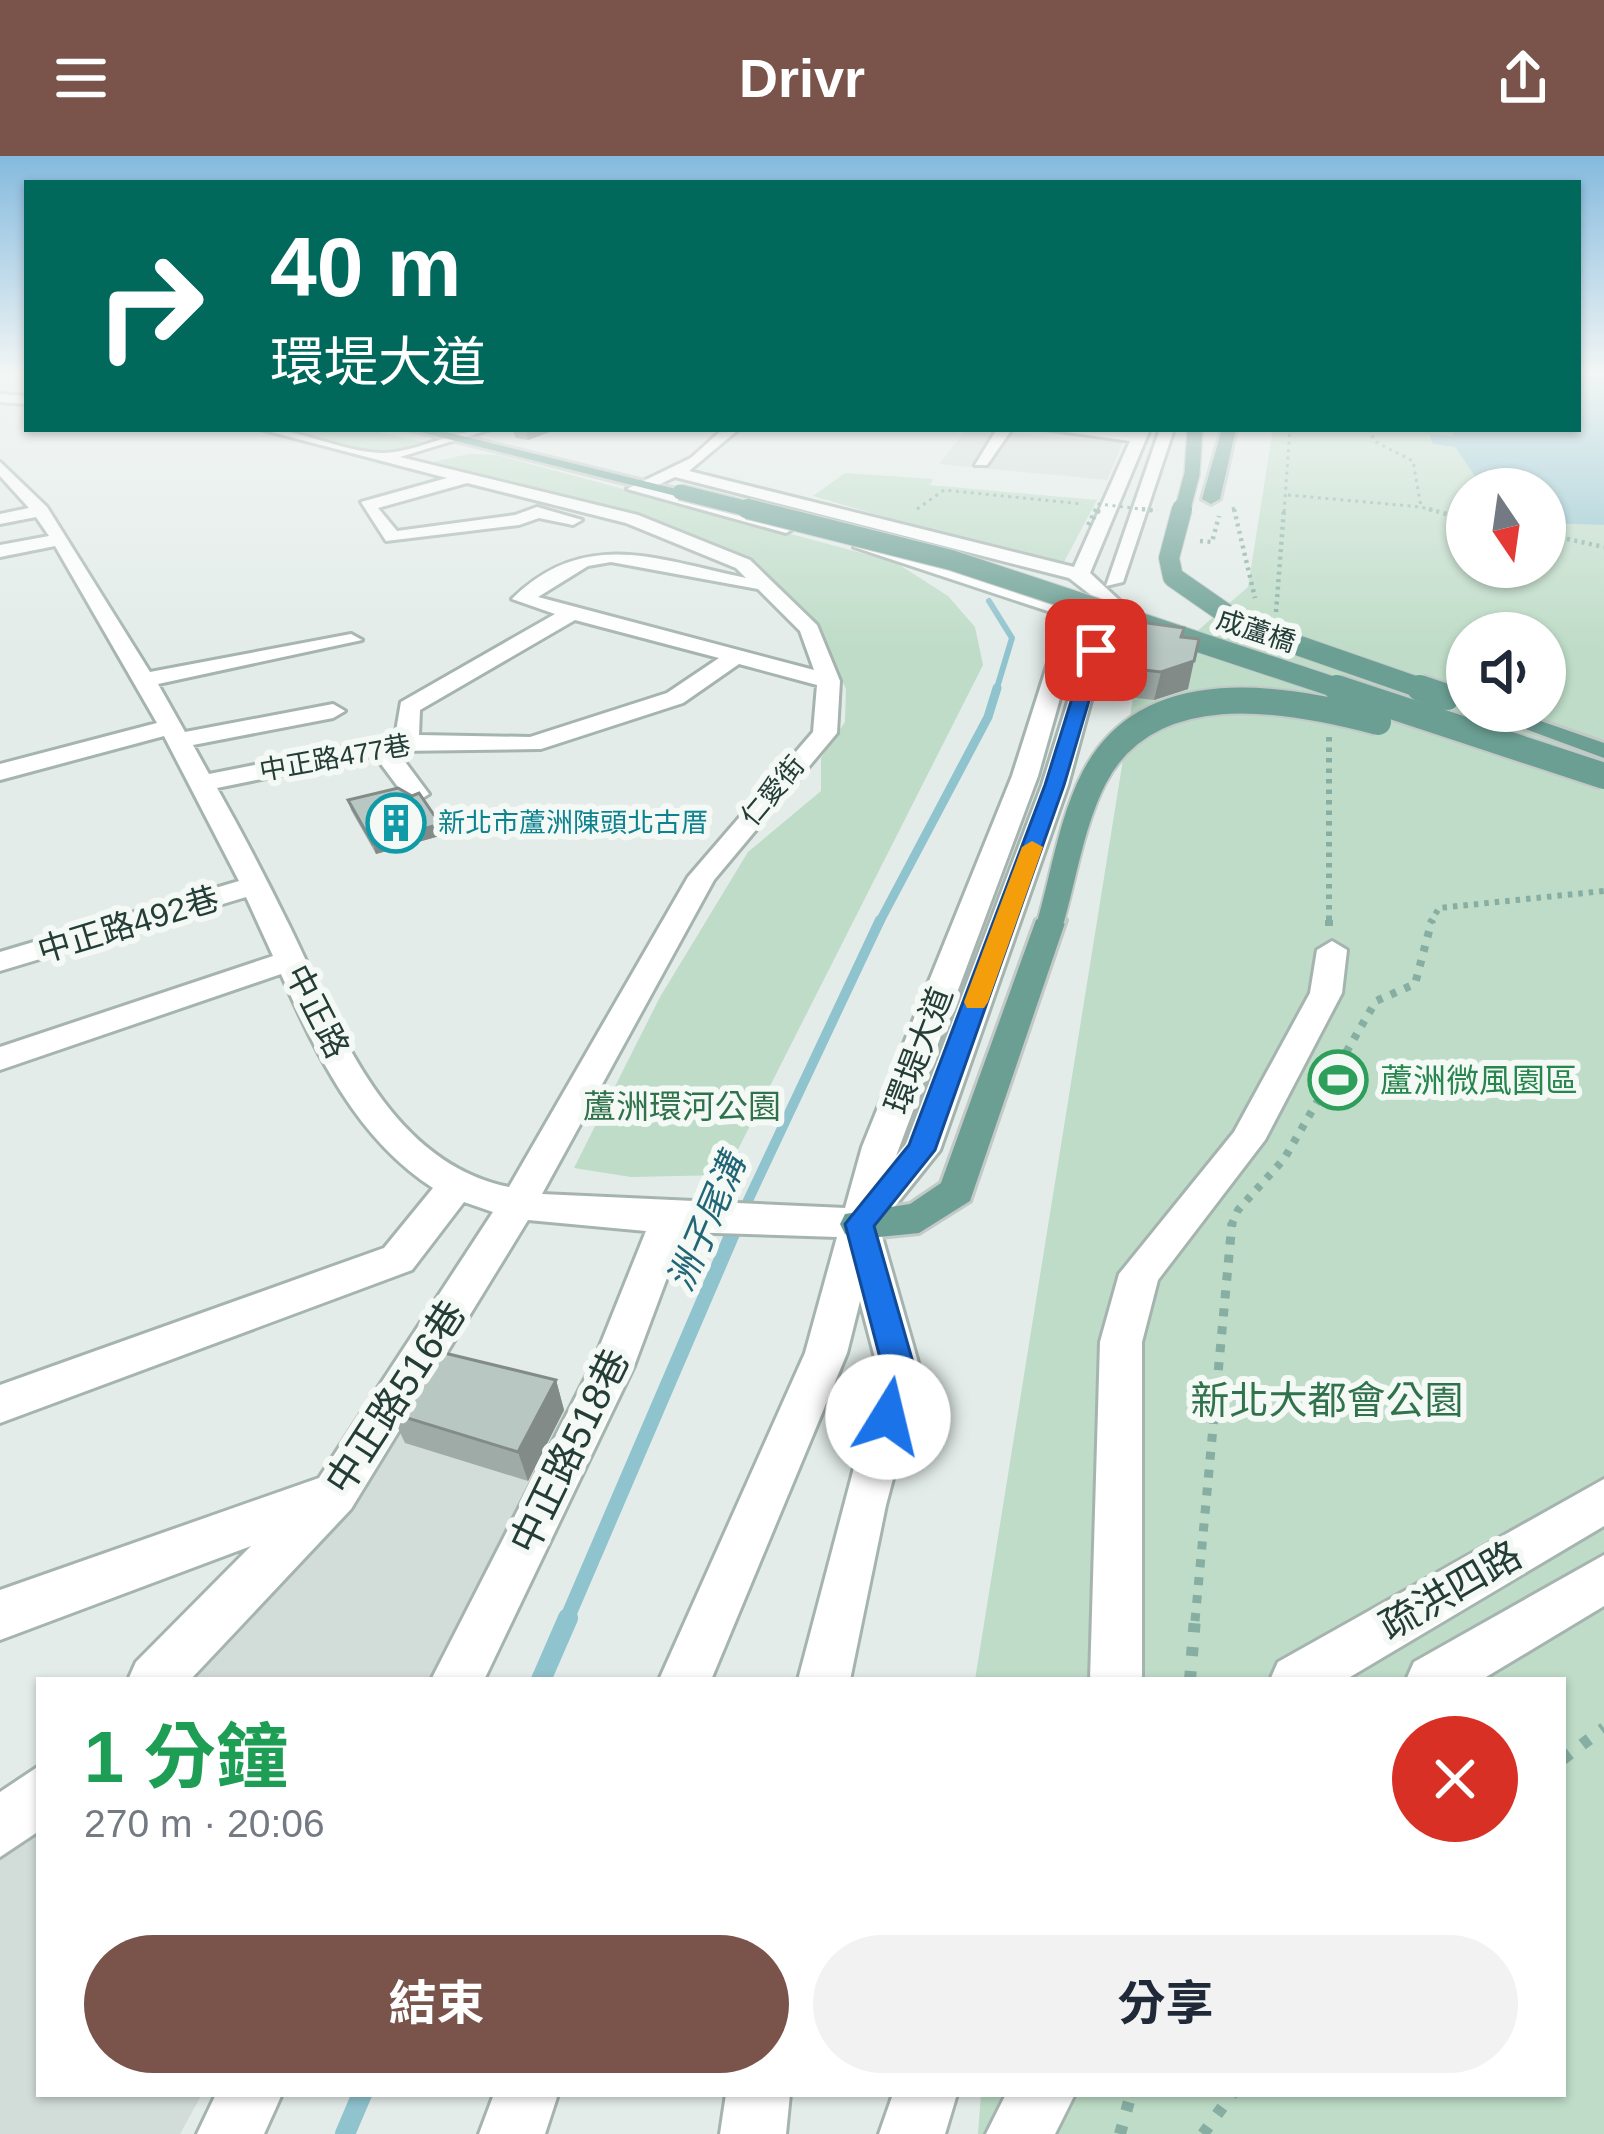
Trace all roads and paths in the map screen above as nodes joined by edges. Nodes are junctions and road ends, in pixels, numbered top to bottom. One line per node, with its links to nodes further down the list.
1 (0, 466): 16 (street, 中正路)
2 (427, 466): 10 (street)
3 (602, 466): 11 (main road)
4 (691, 466): 11 (street)
5 (1129, 466): 28 (street, 環堤大道)
6 (1154, 466): 26 (street)
7 (1193, 466): 25 (main road, bridge)
8 (1223, 466): 13 (main road)
9 (1414, 466): 15 (path)
10 (471, 477): 23 (street); 23 (street)
11 (670, 483): 28 (street); 28 (street); 40 (main road, 成蘆橋, bridge); 42 (main road, 成蘆橋, bridge)
12 (1288, 494): 15 (path)
13 (1217, 502): 25 (main road); 30 (path)
14 (1102, 506): 17 (path, bridge)
15 (1421, 507): 18 (path)
16 (41, 511): 19 (street); 21 (street, 中正路)
17 (1164, 511)
18 (1446, 514)
19 (0, 519)
20 (1566, 539): 22 (path)
21 (59, 540): 24 (street); 33 (street, 中正路)
22 (1604, 547)
23 (707, 549): 27 (street)
24 (0, 551)
25 (1169, 557): 35 (main road, bridge)
26 (1114, 582)
27 (767, 589): 29 (street); 34 (street)
28 (1083, 598): 55 (street, 環堤大道)
29 (572, 613): 32 (street); 39 (street)
30 (1276, 613)
31 (351, 640): 33 (street)
32 (736, 656): 34 (street); 39 (street, 中正路477巷)
33 (145, 680): 38 (street, 中正路)
34 (829, 681): 53 (street, 仁愛街)
35 (1446, 697)
36 (333, 711): 38 (street)
37 (1543, 732): 40 (main road)
38 (176, 733): 41 (street); 43 (street, 中正路)
39 (394, 744): 43 (street, 中正路477巷); 45 (street)
40 (1604, 756)
41 (0, 772)
42 (1604, 776)
43 (203, 783): 46 (street, 中正路)
44 (1604, 790): 55 (main road, bridge)
45 (416, 794)
46 (255, 886): 49 (street, 中正路); 50 (street, 中正路492巷)
47 (1604, 891): 66 (path)
48 (1332, 950): 65 (street)
49 (292, 960): 51 (street); 52 (street, 中正路)
50 (0, 962)
51 (0, 1059)
52 (456, 1185): 53 (street, 中正路); 56 (street)
53 (518, 1204): 54 (street, 中正路); 57 (street, 中正路516巷)
54 (671, 1216): 55 (street, 中正路); 62 (street, 中正路518巷)
55 (859, 1224): 63 (street, 環堤大道); 64 (street)
56 (0, 1404)
57 (335, 1493): 60 (street); 61 (street, 中正路516巷)
58 (1604, 1501): 67 (street, 疏洪四路)
59 (1604, 1579): 68 (street, 疏洪四路)
60 (0, 1615)
61 (157, 1677)
62 (458, 1677)
63 (686, 1677)
64 (825, 1677)
65 (1116, 1677)
66 (1190, 1677)
67 (1301, 1677)
68 (1437, 1677)
69 (1604, 1728): 70 (path)
70 (1566, 1757)
71 (36, 1797): 72 (street)
72 (0, 1829)
73 (248, 2097): 80 (street)
74 (525, 2097): 81 (street)
75 (758, 2097): 82 (street)
76 (924, 2097): 83 (street)
77 (1041, 2097): 84 (street)
78 (1130, 2097): 85 (path)
79 (1230, 2097): 86 (path)
80 (230, 2134)
81 (512, 2134)
82 (753, 2134)
83 (912, 2134)
84 (1019, 2134)
85 (1120, 2134)
86 (1203, 2134)

